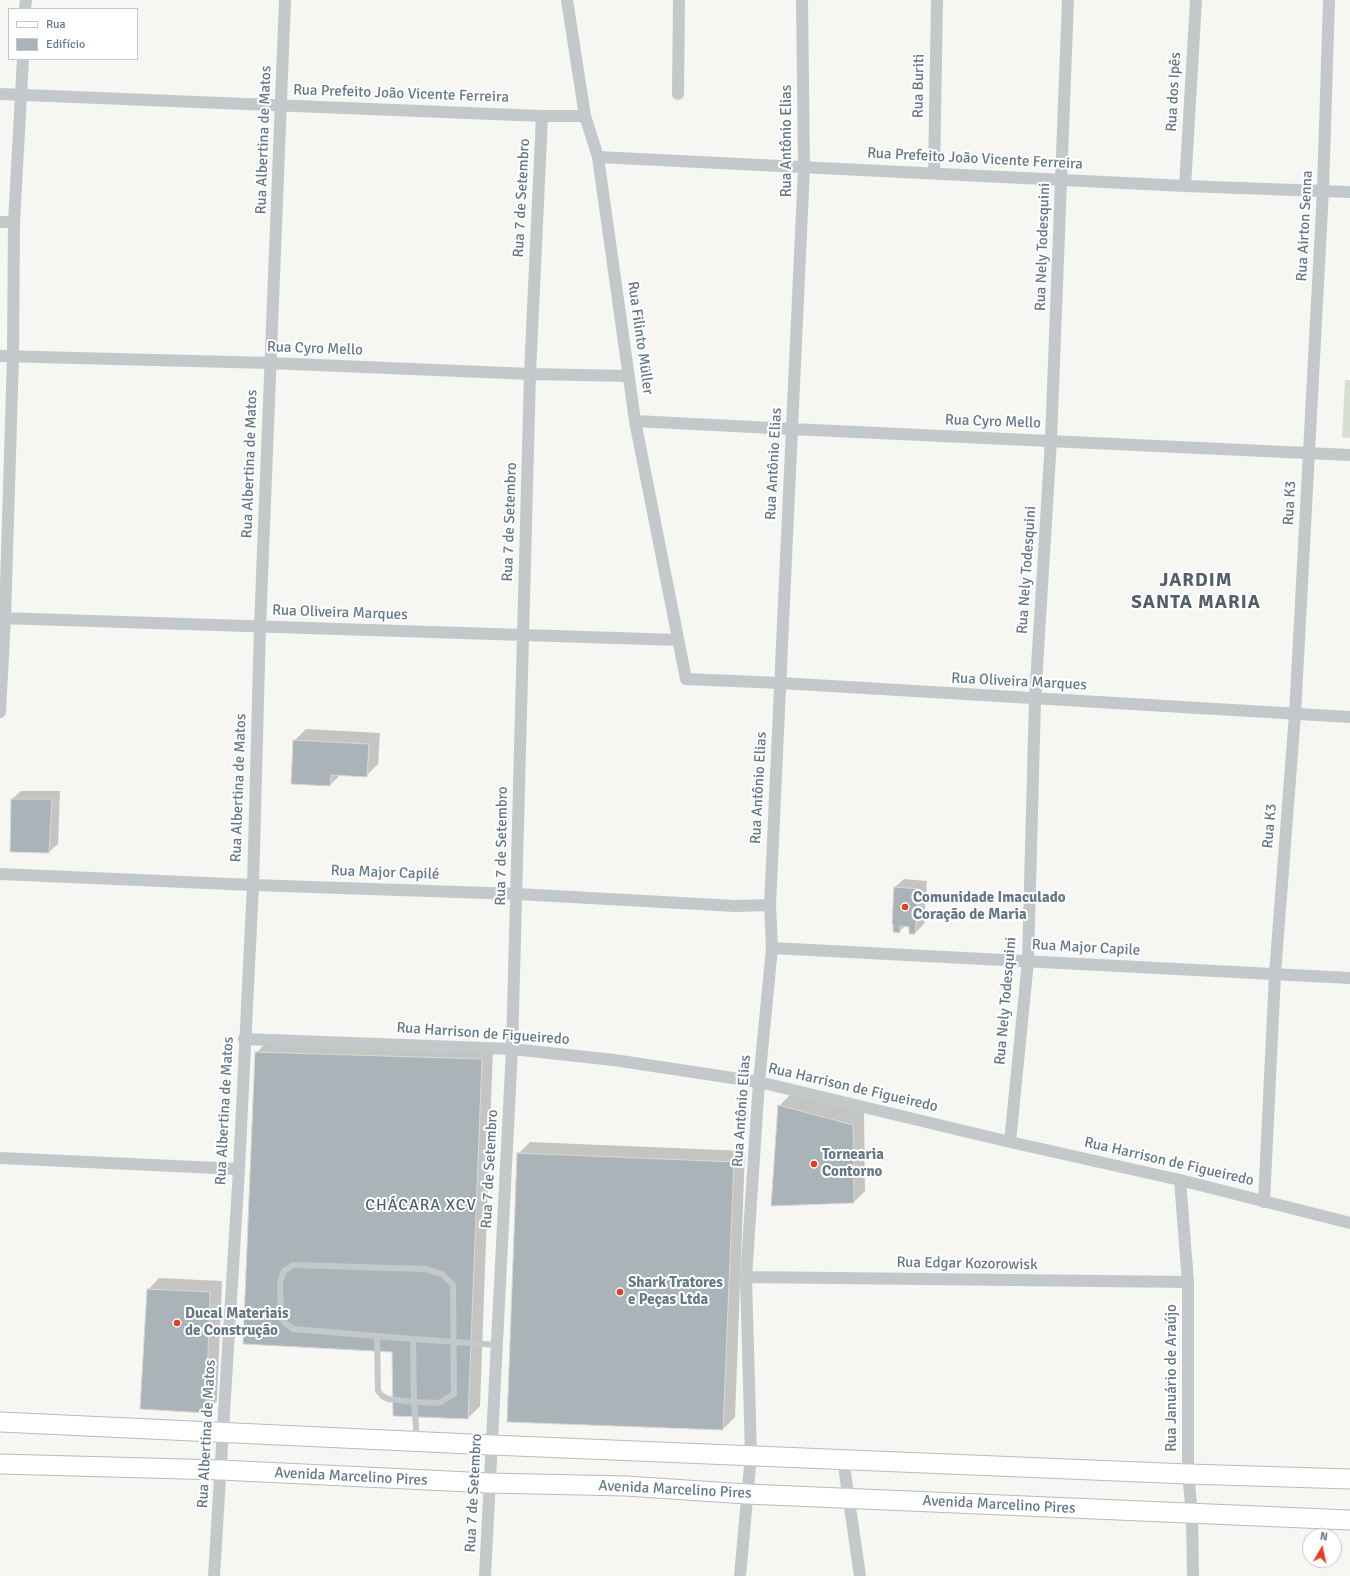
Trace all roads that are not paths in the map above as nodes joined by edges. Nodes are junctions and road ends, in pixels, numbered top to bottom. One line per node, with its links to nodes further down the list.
1 (285, 0): 13 (street, Rua Albertina de Matos)
2 (567, 0): 15 (street, Rua Filinto Müller)
3 (679, 0): 12 (street)
4 (802, 0): 17 (street, Rua Antônio Elias)
5 (937, 0): 18 (street, Rua Buriti)
6 (1068, 0): 19 (street, Rua Nely Todesquini)
7 (1196, 0): 20 (street, Rua dos Ipês)
8 (1329, 0): 21 (street, Rua Airton Senna)
9 (23, 60): 11 (street)
10 (0, 94): 11 (street, Rua Prefeito João Vicente Ferreira)
11 (22, 94): 13 (street, Rua Prefeito João Vicente Ferreira); 24 (street)
12 (678, 94)
13 (282, 105): 14 (street, Rua Prefeito João Vicente Ferreira); 27 (street, Rua Albertina de Matos)
14 (542, 116): 15 (street, Rua Prefeito João Vicente Ferreira); 28 (street, Rua 7 de Setembro)
15 (585, 116): 16 (street, Rua Filinto Müller)
16 (598, 157): 17 (street, Rua Prefeito João Vicente Ferreira); 29 (street, Rua Filinto Müller)
17 (804, 168): 18 (street, Rua Prefeito João Vicente Ferreira); 31 (street, Rua Antônio Elias)
18 (934, 173): 19 (street, Rua Prefeito João Vicente Ferreira)
19 (1061, 179): 20 (street, Rua Prefeito João Vicente Ferreira); 32 (street, Rua Nely Todesquini)
20 (1185, 186): 21 (street, Rua Prefeito João Vicente Ferreira)
21 (1323, 190): 22 (street, Rua Prefeito João Vicente Ferreira); 33 (street, Rua Airton Senna)
22 (1350, 192)
23 (0, 222): 24 (street)
24 (14, 222): 26 (street)
25 (0, 356): 26 (street, Rua Cyro Mello)
26 (13, 356): 27 (street, Rua Cyro Mello); 35 (street)
27 (270, 363): 28 (street, Rua Cyro Mello); 37 (street, Rua Albertina de Matos)
28 (530, 374): 29 (street, Rua Cyro Mello); 38 (street, Rua 7 de Setembro)
29 (629, 376): 30 (street, Rua Filinto Müller)
30 (635, 421): 31 (street, Rua Cyro Mello); 39 (street, Rua Filinto Müller)
31 (792, 429): 32 (street, Rua Cyro Mello); 41 (street, Rua Antônio Elias)
32 (1051, 440): 33 (street, Rua Cyro Mello); 42 (street, Rua Nely Todesquini)
33 (1308, 454): 34 (street, Rua Cyro Mello); 44 (street, Rua K3)
34 (1350, 455)
35 (4, 483): 36 (street)
36 (2, 618): 37 (street, Rua Oliveira Marques); 43 (street)
37 (260, 627): 38 (street, Rua Oliveira Marques); 47 (street, Rua Albertina de Matos)
38 (522, 634): 39 (street, Rua Oliveira Marques); 48 (street, Rua 7 de Setembro)
39 (678, 640): 40 (street, Rua Filinto Müller)
40 (686, 679): 41 (street, Rua Oliveira Marques)
41 (781, 683): 42 (street, Rua Oliveira Marques); 49 (street, Rua Antônio Elias)
42 (1034, 699): 44 (street, Rua Oliveira Marques); 51 (street, Rua Nely Todesquini)
43 (0, 712)
44 (1295, 714): 45 (street, Rua Oliveira Marques); 52 (street, Rua K3)
45 (1350, 717)
46 (0, 874): 47 (street, Rua Major Capilé)
47 (253, 885): 48 (street, Rua Major Capilé); 54 (street, Rua Albertina de Matos)
48 (517, 894): 49 (street, Rua Major Capilé); 55 (street, Rua 7 de Setembro)
49 (770, 905): 50 (street, Rua Antônio Elias)
50 (772, 948): 51 (street, Rua Major Capile); 56 (street, Rua Antônio Elias)
51 (1028, 961): 52 (street, Rua Major Capile); 57 (street, Rua Nely Todesquini)
52 (1275, 974): 53 (street, Rua Major Capile); 61 (street, Rua K3)
53 (1350, 978)
54 (244, 1039): 55 (street, Rua Harrison de Figueiredo); 59 (street, Rua Albertina de Matos)
55 (512, 1049): 56 (street, Rua Harrison de Figueiredo); 68 (street, Rua 7 de Setembro)
56 (759, 1082): 57 (street, Rua Harrison de Figueiredo); 63 (street, Rua Antônio Elias)
57 (1010, 1142): 60 (street, Rua Harrison de Figueiredo)
58 (0, 1158): 59 (street)
59 (239, 1169): 71 (street, Rua Albertina de Matos)
60 (1180, 1180): 61 (street, Rua Harrison de Figueiredo); 64 (street, Rua Januário de Araújo)
61 (1264, 1202): 62 (street, Rua Harrison de Figueiredo)
62 (1350, 1223)
63 (746, 1277): 64 (street, Rua Edgar Kozorowisk); 74 (street, Rua Antônio Elias)
64 (1188, 1282): 78 (street, Rua Januário de Araújo)
65 (377, 1336): 66 (lane); 67 (lane); 69 (lane)
66 (413, 1339): 67 (lane); 69 (lane)
67 (453, 1342): 68 (lane); 69 (lane)
68 (497, 1346): 73 (street, Rua 7 de Setembro)
69 (414, 1402): 72 (lane)
70 (0, 1422): 71 (main road)
71 (223, 1433): 72 (main road); 77 (street, Rua Albertina de Matos)
72 (417, 1442): 73 (main road)
73 (492, 1445): 74 (main road); 80 (street, Rua 7 de Setembro)
74 (751, 1455): 75 (main road); 81 (street, Rua Antônio Elias)
75 (843, 1459): 78 (main road); 82 (street)
76 (0, 1464): 77 (main road, Avenida Marcelino Pires)
77 (221, 1470): 80 (main road, Avenida Marcelino Pires); 85 (street, Rua Albertina de Matos)
78 (1188, 1474): 79 (main road); 83 (street, Rua Januário de Araújo)
79 (1350, 1479)
80 (489, 1483): 81 (main road, Avenida Marcelino Pires); 86 (street, Rua 7 de Setembro)
81 (747, 1494): 82 (main road, Avenida Marcelino Pires); 87 (street, Rua Antônio Elias)
82 (850, 1499): 83 (main road, Avenida Marcelino Pires); 88 (street)
83 (1192, 1514): 84 (main road, Avenida Marcelino Pires); 89 (street, Rua Januário de Araújo)
84 (1350, 1520)
85 (214, 1576)
86 (485, 1576)
87 (740, 1576)
88 (860, 1576)
89 (1193, 1576)

